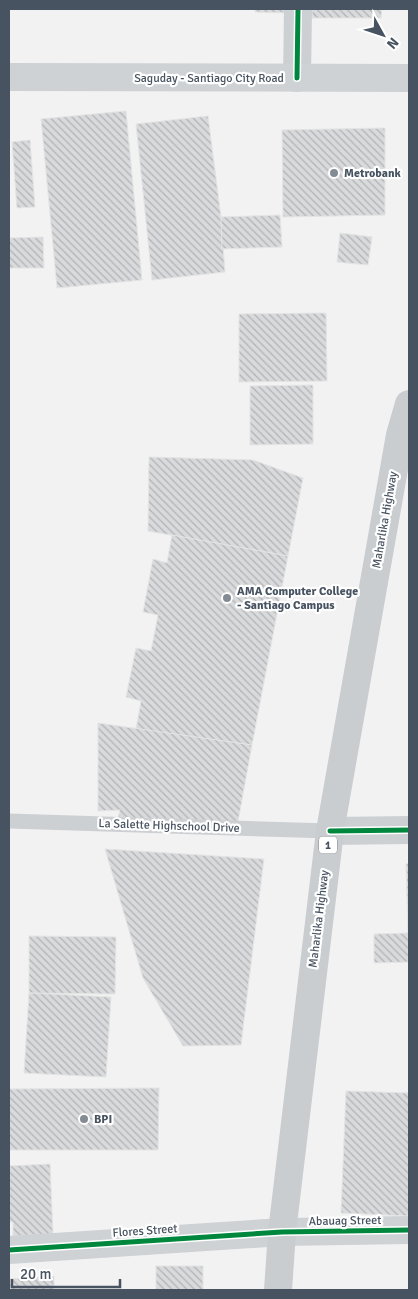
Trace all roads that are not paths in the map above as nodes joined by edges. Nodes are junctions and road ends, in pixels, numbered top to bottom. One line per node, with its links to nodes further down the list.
1 (298, 9): 3 (street)
2 (9, 77): 3 (main road, Saguday - Santiago City Road)
3 (297, 78): 4 (main road, Saguday - Santiago City Road)
4 (409, 78)
5 (409, 404): 6 (main road, Maharlika Highway / 1)
6 (405, 435): 8 (main road, Maharlika Highway / 1)
7 (9, 821): 8 (lane, La Salette Highschool Drive)
8 (330, 830): 9 (street); 11 (main road, Maharlika Highway / 1)
9 (409, 830)
10 (409, 1230): 11 (main road, Abauag Street)
11 (282, 1232): 12 (main road, Flores Street); 13 (main road, Maharlika Highway / 1)
12 (9, 1250)
13 (278, 1290)

